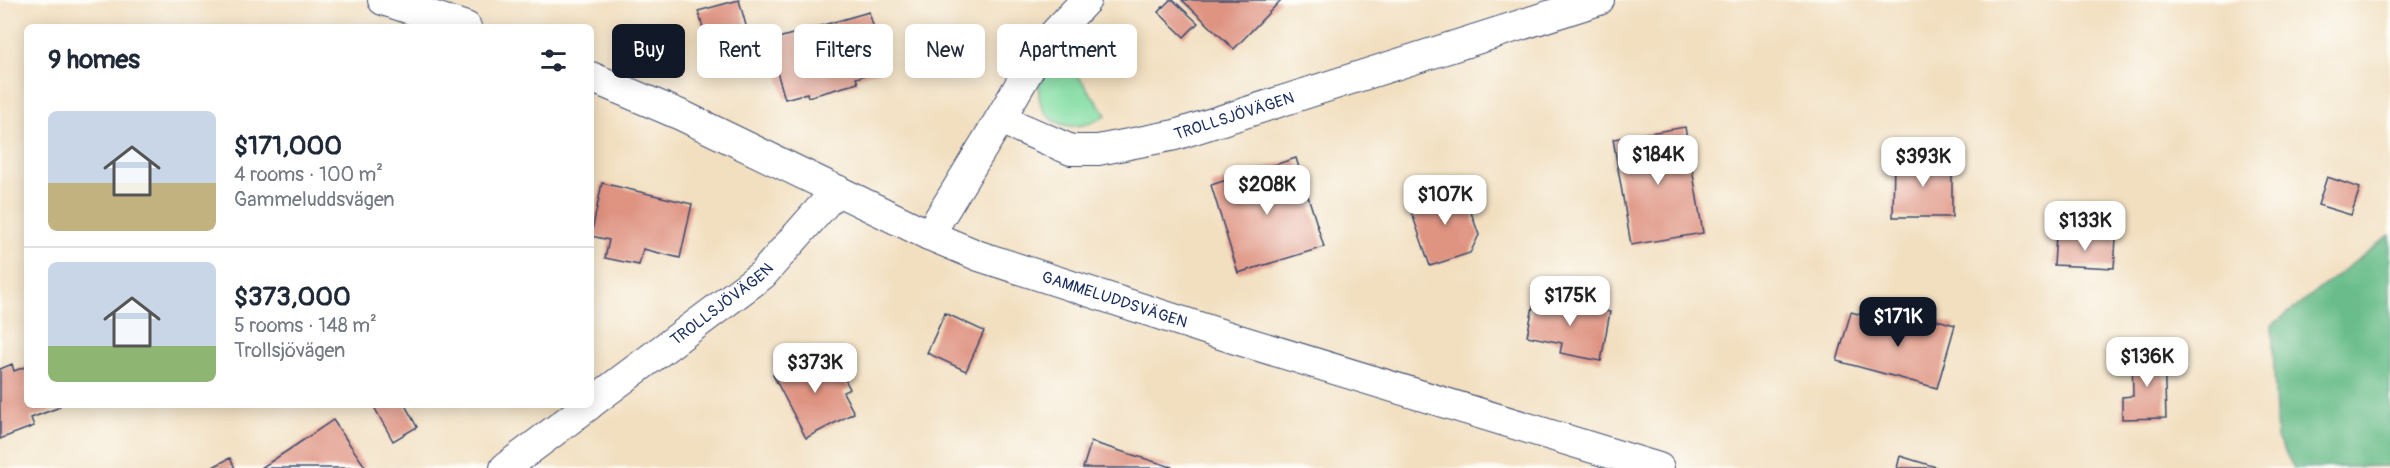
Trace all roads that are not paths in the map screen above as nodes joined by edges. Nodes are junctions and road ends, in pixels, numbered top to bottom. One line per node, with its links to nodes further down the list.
1 (383, 0): 4 (street)
2 (1086, 0): 6 (street)
3 (1599, 0): 6 (street, TROLLSJÖVÄGEN)
4 (457, 24)
5 (594, 78): 7 (street, GAMMELUDDSVÄGEN)
6 (1000, 119): 8 (street)
7 (837, 190): 8 (street, GAMMELUDDSVÄGEN); 9 (street, TROLLSJÖVÄGEN)
8 (929, 235): 12 (street, GAMMELUDDSVÄGEN)
9 (594, 401)
10 (585, 408): 11 (street, TROLLSJÖVÄGEN)
11 (505, 468)
12 (1659, 468)

